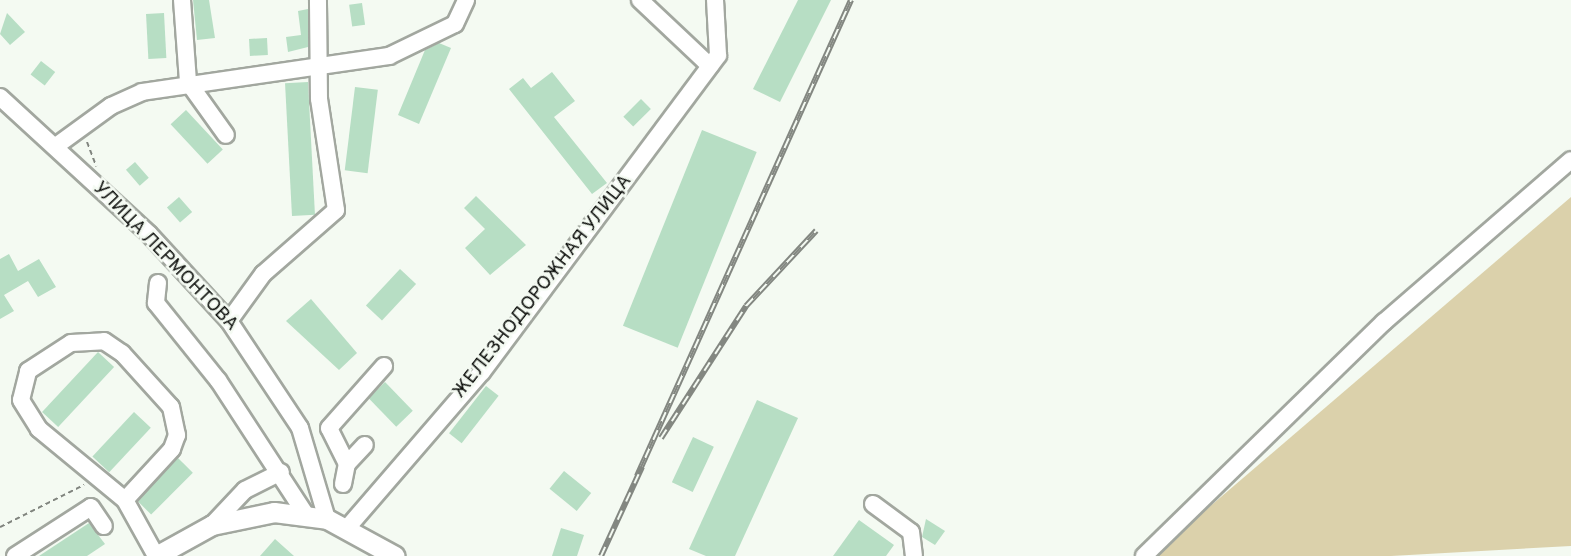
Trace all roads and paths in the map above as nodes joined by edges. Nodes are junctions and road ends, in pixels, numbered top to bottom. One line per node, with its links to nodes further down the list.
1 (181, 0): 8 (street)
2 (318, 0): 7 (street)
3 (466, 0): 7 (street)
4 (640, 0): 6 (street)
5 (715, 0): 6 (street, ЖЕЛЕЗНОДОРОЖНАЯ УЛИЦА)
6 (710, 66): 22 (street, ЖЕЛЕЗНОДОРОЖНАЯ УЛИЦА)
7 (323, 70): 8 (street); 14 (street)
8 (188, 82): 10 (street); 11 (street)
9 (0, 97): 11 (street, УЛИЦА ЛЕРМОНТОВА)
10 (226, 135)
11 (56, 146): 14 (street, УЛИЦА ЛЕРМОНТОВА)
12 (1571, 160): 35 (street)
13 (158, 283): 18 (street)
14 (229, 321): 21 (street, УЛИЦА ЛЕРМОНТОВА)
15 (384, 366): 17 (street)
16 (365, 445): 17 (street)
17 (347, 464): 20 (street)
18 (281, 472): 25 (street); 27 (street)
19 (100, 477): 23 (street); 23 (street); 29 (path)
20 (344, 484): 21 (street); 22 (street)
21 (322, 492): 26 (street, УЛИЦА ЛЕРМОНТОВА)
22 (367, 498): 30 (street, ЖЕЛЕЗНОДОРОЖНАЯ УЛИЦА)
23 (125, 500): 32 (street)
24 (873, 504): 34 (street)
25 (304, 512): 26 (main road); 27 (main road)
26 (327, 519): 30 (main road)
27 (212, 525): 32 (main road)
28 (104, 526): 31 (street)
29 (0, 527)
30 (348, 527): 33 (main road)
31 (15, 556)
32 (156, 556)
33 (395, 556)
34 (914, 556)
35 (1144, 556)

